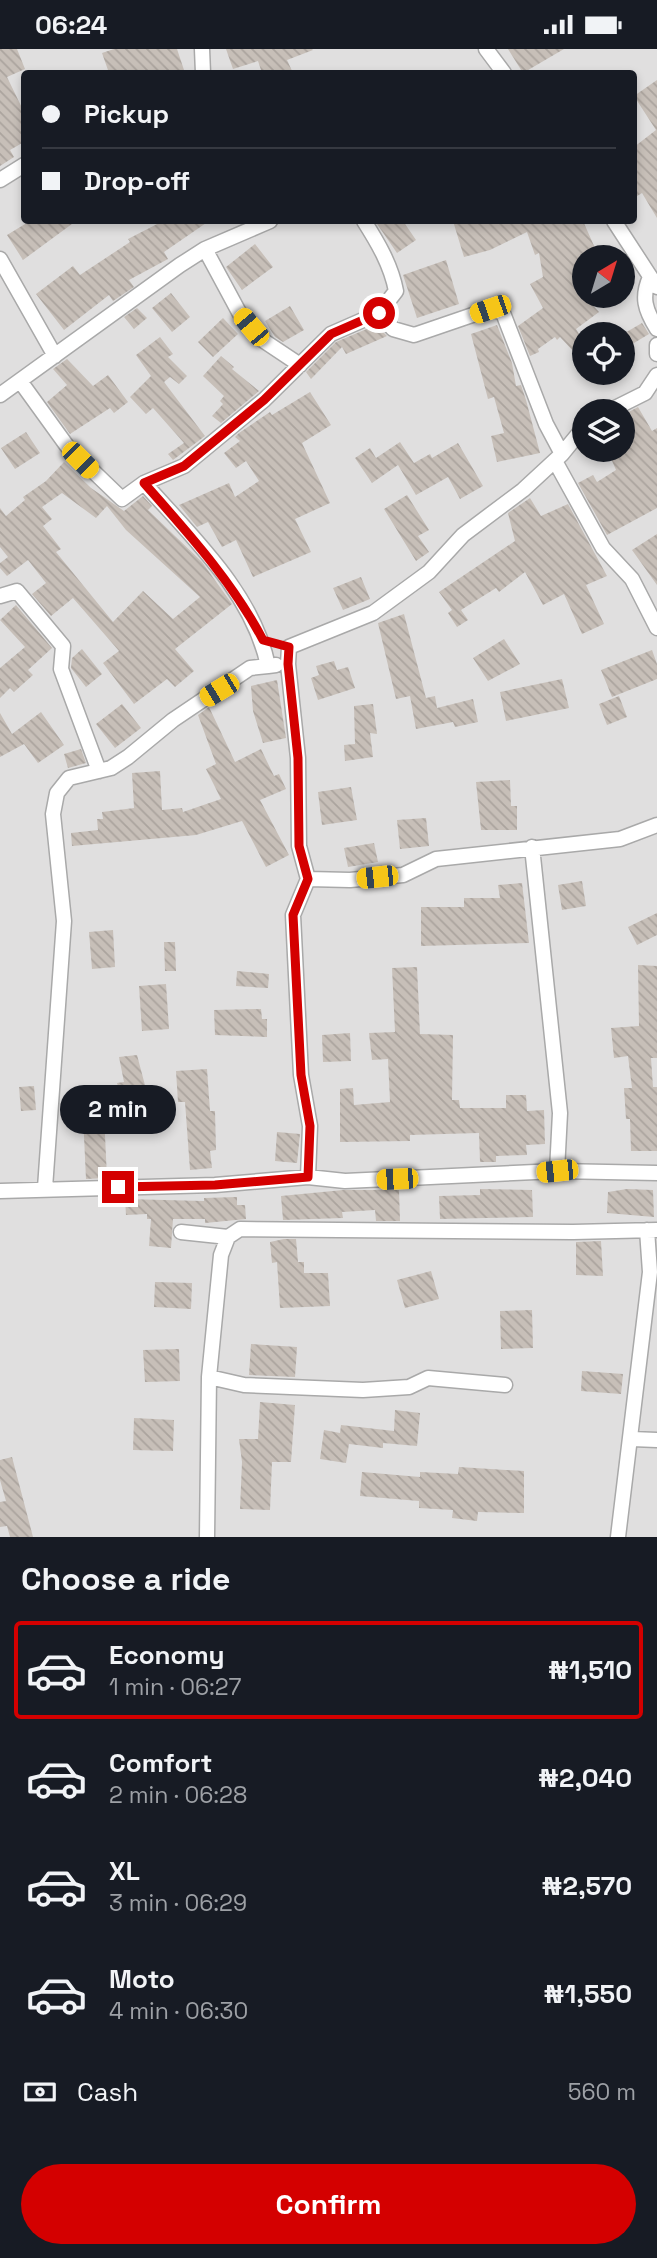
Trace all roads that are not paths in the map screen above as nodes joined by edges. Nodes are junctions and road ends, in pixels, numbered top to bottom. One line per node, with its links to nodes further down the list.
1 (201, 49): 3 (street)
2 (486, 49): 4 (street)
3 (203, 70)
4 (501, 70)
5 (21, 167): 6 (street)
6 (0, 180)
7 (263, 224): 10 (street)
8 (365, 224): 13 (street)
9 (616, 224): 12 (street)
10 (205, 249): 17 (street); 18 (street)
11 (0, 259): 17 (street)
12 (654, 282): 14 (street)
13 (379, 313): 18 (street); 24 (street)
14 (657, 329)
15 (657, 345): 16 (street)
16 (657, 354)
17 (55, 356): 20 (street)
18 (300, 365): 25 (street)
19 (657, 375): 22 (street)
20 (20, 381): 21 (street); 25 (street)
21 (0, 395)
22 (634, 399)
23 (572, 441): 24 (street)
24 (558, 457): 27 (street); 29 (street)
25 (144, 483): 28 (street)
26 (0, 596): 32 (street)
27 (657, 628)
28 (263, 640): 29 (street); 31 (street)
29 (289, 647): 30 (street)
30 (288, 664): 31 (street); 35 (street)
31 (268, 666): 32 (street)
32 (99, 771): 39 (street)
33 (657, 825): 34 (street)
34 (532, 847): 35 (street); 36 (street)
35 (308, 879): 38 (street)
36 (557, 1171): 37 (street); 38 (street)
37 (657, 1173)
38 (308, 1177): 39 (street)
39 (45, 1188): 40 (street)
40 (0, 1191)
41 (652, 1230): 43 (street); 46 (street)
42 (181, 1232): 43 (street)
43 (228, 1237): 44 (street)
44 (209, 1377): 45 (street); 48 (street)
45 (505, 1385)
46 (632, 1439): 47 (street); 49 (street)
47 (657, 1440)
48 (207, 1537)
49 (618, 1537)

